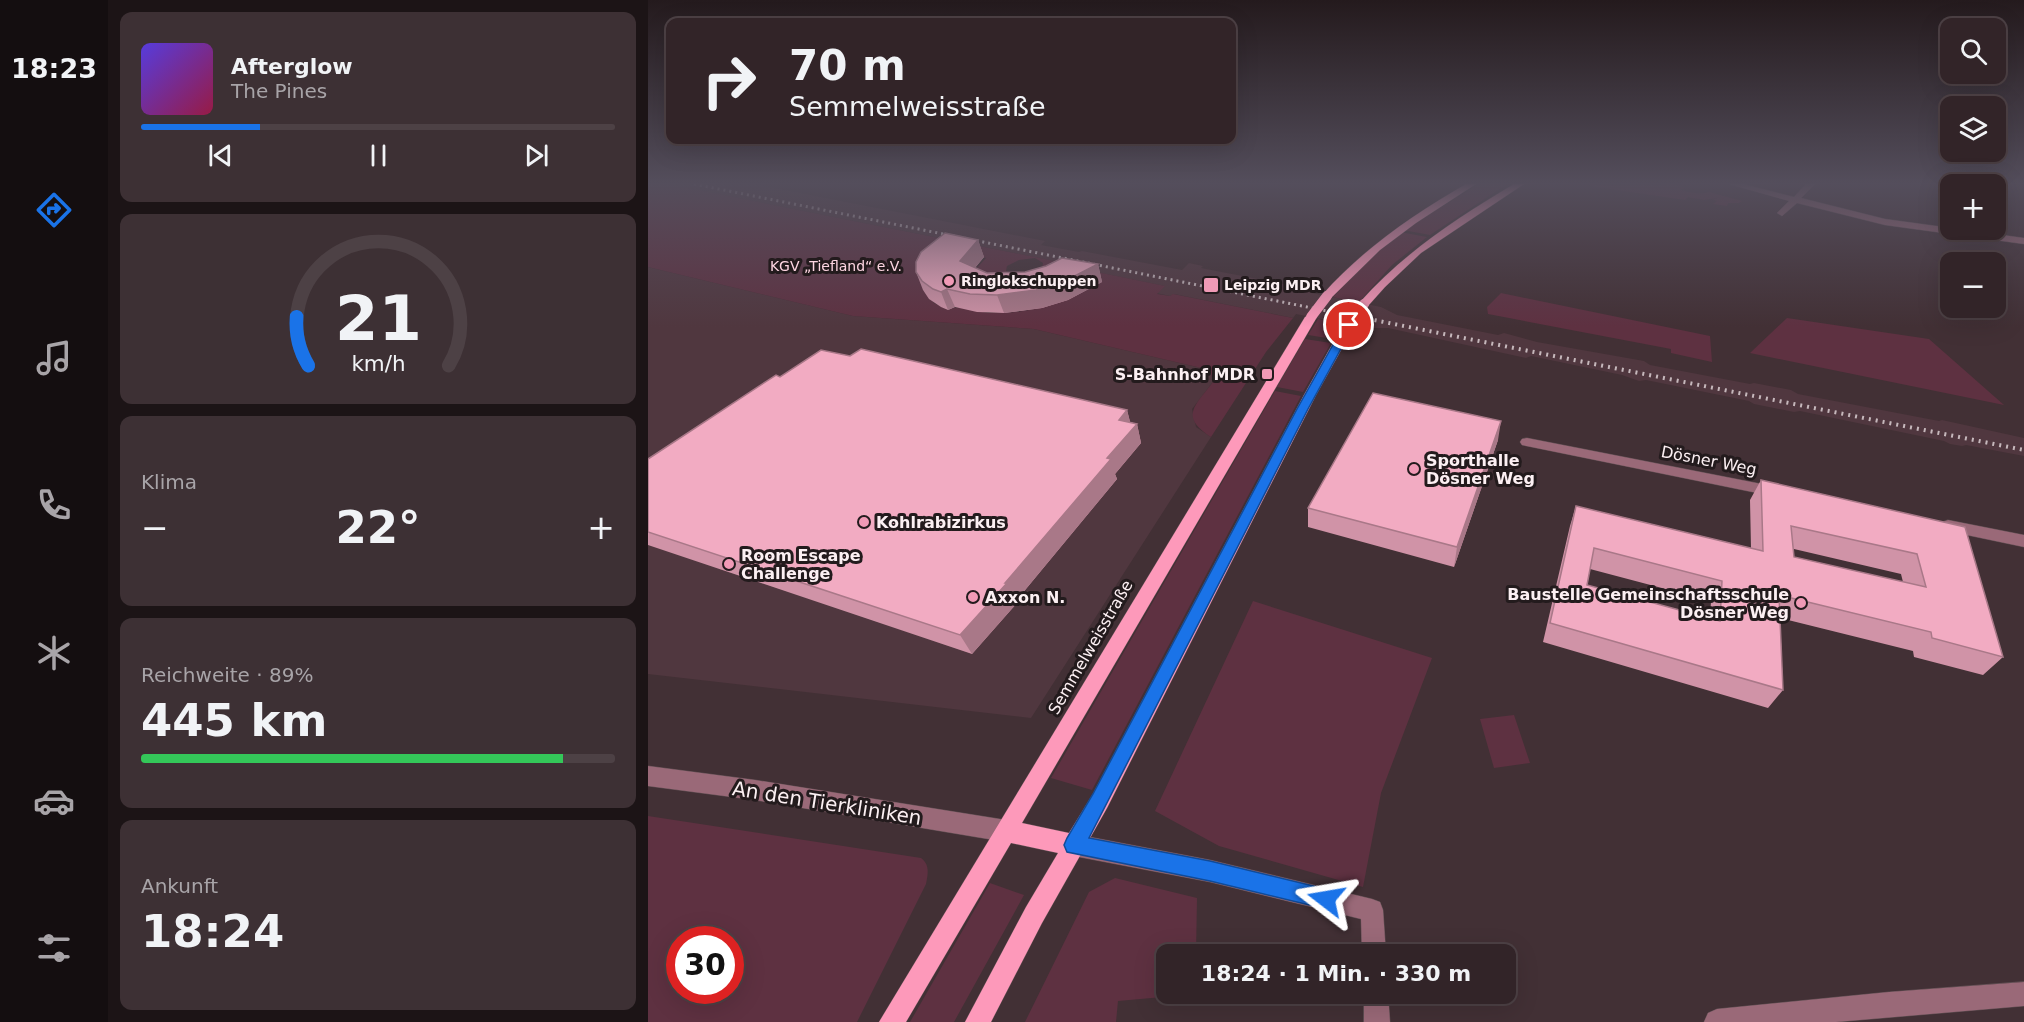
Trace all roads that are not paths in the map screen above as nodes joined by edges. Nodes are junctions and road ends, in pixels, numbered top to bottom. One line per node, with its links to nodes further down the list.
1 (1396, 232): 10 (main road, Semmelweisstraße, bridge)
2 (1445, 232): 11 (main road, bridge)
3 (1952, 232): 4 (street)
4 (2024, 242)
5 (1527, 442): 6 (street, Dösner Weg)
6 (1794, 495)
7 (1932, 523): 8 (street)
8 (2024, 541)
9 (648, 776): 10 (street, An den Tierkliniken)
10 (1006, 831): 11 (main road); 15 (main road, Semmelweisstraße)
11 (1074, 845): 12 (street); 16 (main road)
12 (1374, 944)
13 (2024, 994): 18 (street)
14 (1376, 1004): 17 (street)
15 (892, 1022)
16 (978, 1022)
17 (1377, 1022)
18 (1717, 1022)

